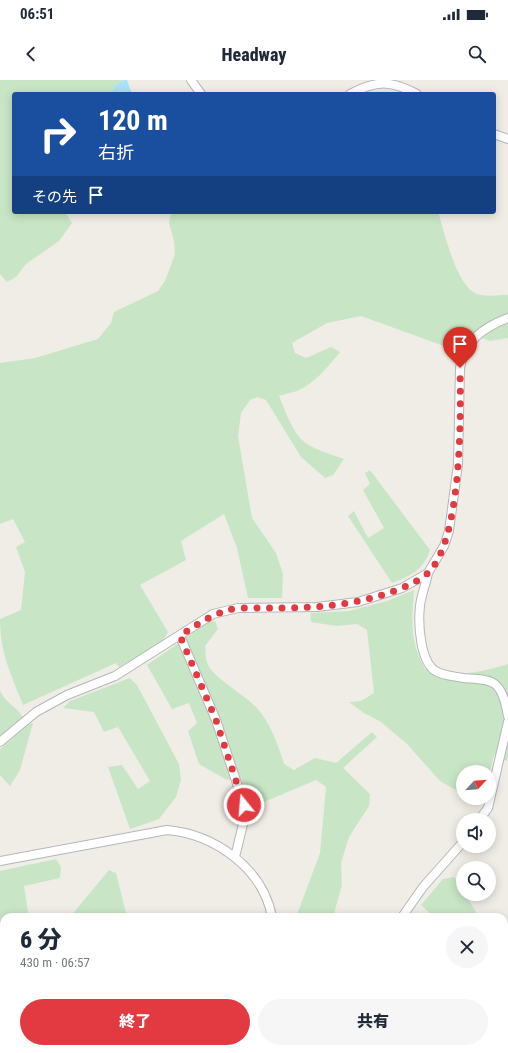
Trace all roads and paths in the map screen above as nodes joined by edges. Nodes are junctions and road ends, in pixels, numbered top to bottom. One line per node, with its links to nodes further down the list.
1 (191, 80): 2 (street)
2 (200, 92)
3 (355, 92): 4 (street)
4 (413, 92)
5 (496, 135): 6 (street)
6 (508, 139)
7 (508, 318): 8 (street)
8 (428, 573): 9 (street); 10 (street)
9 (180, 636): 12 (street); 15 (street)
10 (508, 716)
11 (508, 722): 13 (street)
12 (0, 742)
13 (484, 813)
14 (456, 850): 18 (street)
15 (235, 856): 16 (street); 17 (street)
16 (0, 861)
17 (271, 913)
18 (405, 913)

